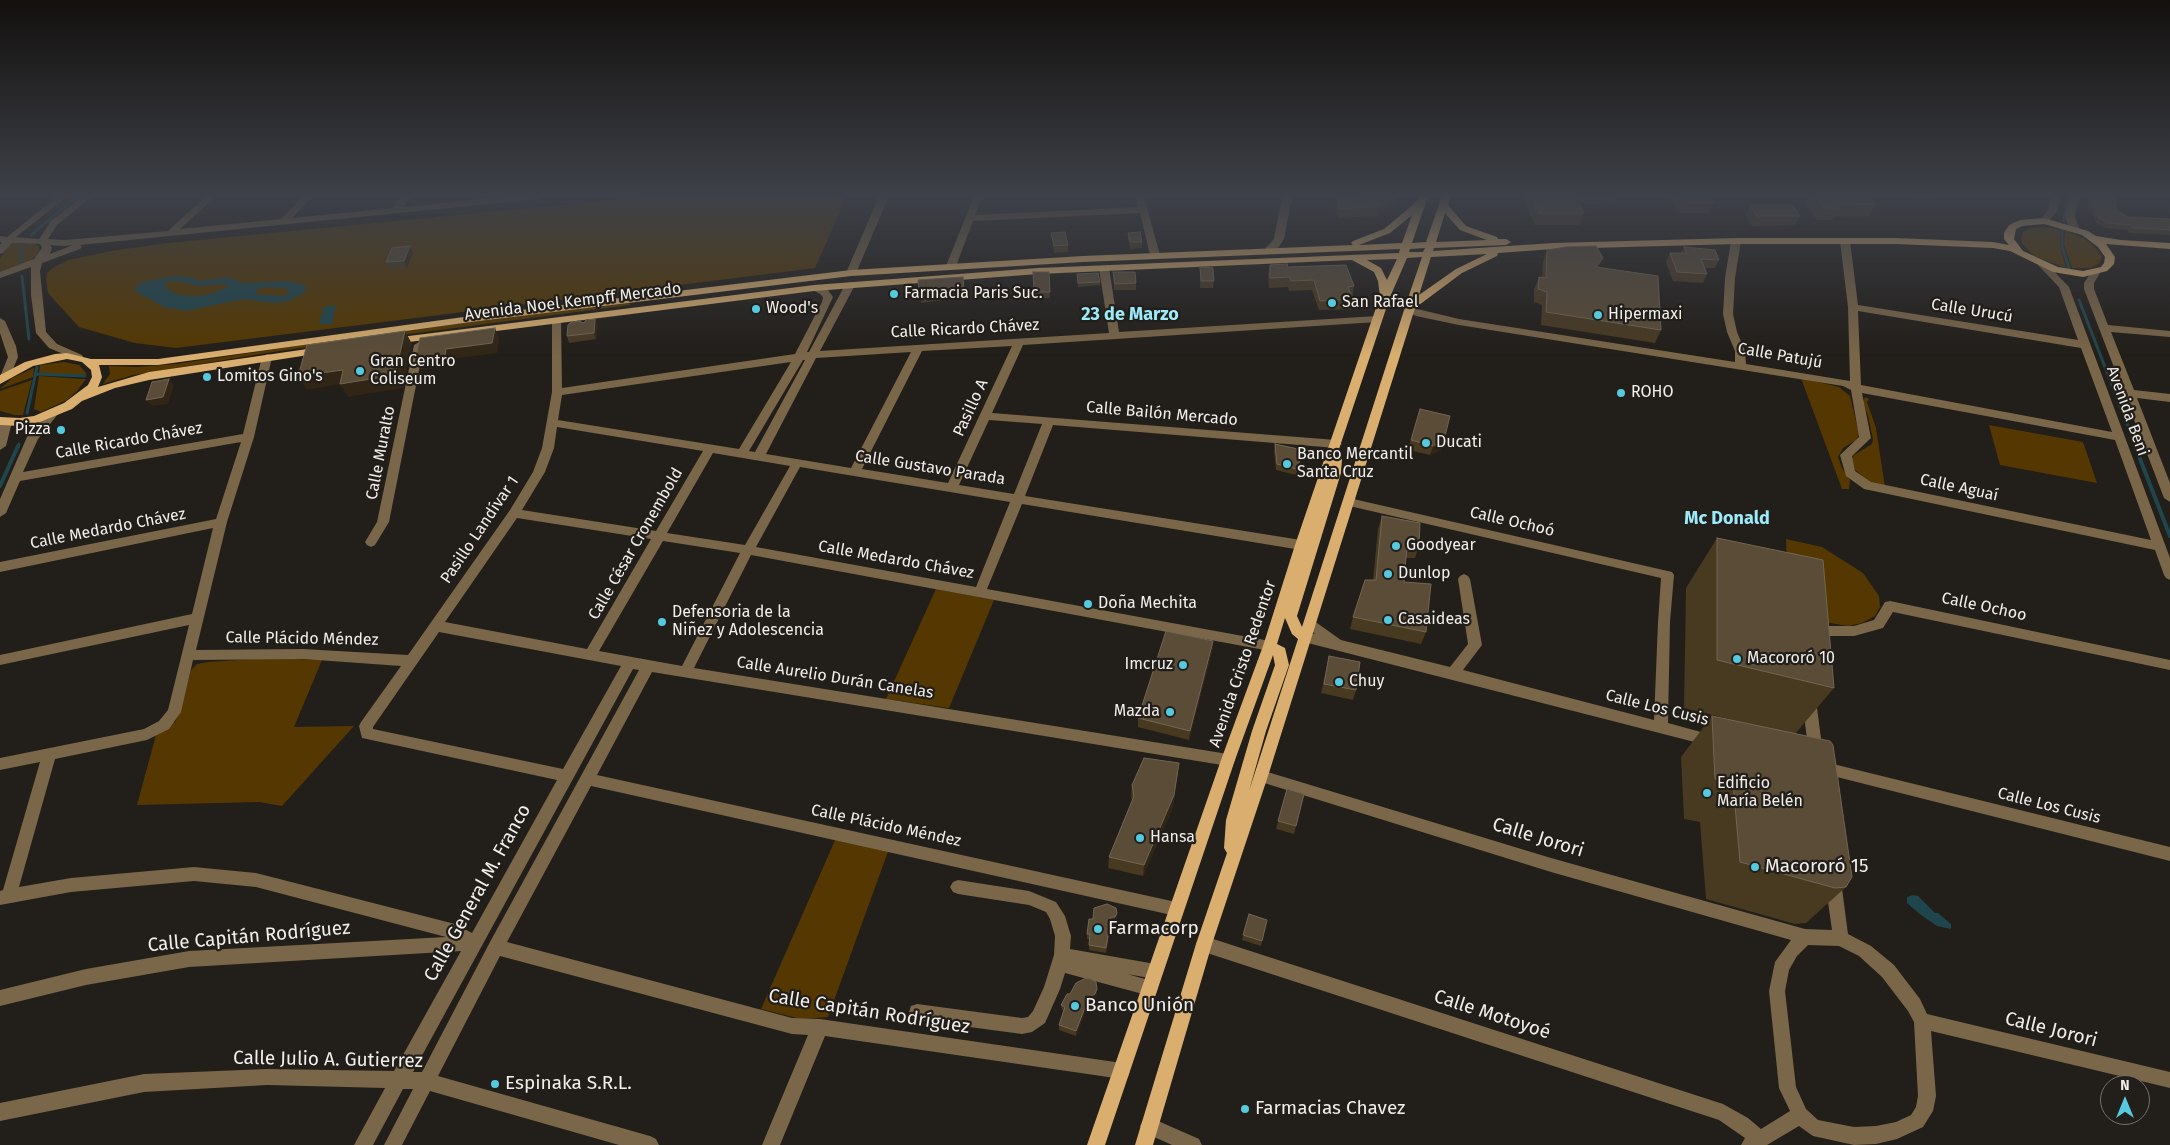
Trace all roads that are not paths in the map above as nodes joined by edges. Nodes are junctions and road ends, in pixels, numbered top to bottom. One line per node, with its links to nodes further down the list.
1 (47, 249): 24 (street)
2 (70, 249): 24 (street)
3 (863, 249): 31 (street)
4 (957, 249): 26 (street)
5 (1154, 249): 20 (street)
6 (1305, 249): 16 (main road, Avenida Noel Kempff Mercado)
7 (1405, 249): 21 (main road, Avenida Cristo Redentor)
8 (1428, 249): 21 (main road, Avenida Noel Kempff Mercado)
9 (1430, 249): 37 (main road)
10 (1498, 249): 37 (main road)
11 (1735, 249): 55 (street)
12 (1847, 249): 35 (street)
13 (2014, 249): 19 (main road)
14 (2016, 249): 19 (main road)
15 (2106, 249): 22 (main road)
16 (1294, 250): 17 (main road, Avenida Noel Kempff Mercado)
17 (1268, 251): 20 (main road, Avenida Noel Kempff Mercado)
18 (2170, 251): 22 (main road)
19 (2019, 252): 25 (main road)
20 (1155, 255): 28 (main road, Avenida Noel Kempff Mercado)
21 (1403, 255): 23 (main road, Avenida Noel Kempff Mercado); 33 (main road, Avenida Cristo Redentor)
22 (2110, 257): 29 (main road)
23 (1342, 259): 27 (main road, Avenida Noel Kempff Mercado); 33 (main road)
24 (38, 261): 30 (street); 51 (street)
25 (2043, 265): 29 (main road); 48 (street, Avenida Beni)
26 (950, 266): 28 (main road, Avenida Noel Kempff Mercado); 31 (main road, Avenida Noel Kempff Mercado)
27 (1104, 268): 28 (main road, Avenida Noel Kempff Mercado); 43 (street)
28 (995, 269): 31 (main road, Avenida Noel Kempff Mercado)
29 (2094, 273): 41 (street, Avenida Beni)
30 (0, 275)
31 (851, 279): 32 (main road, Avenida Noel Kempff Mercado); 34 (main road, Avenida Noel Kempff Mercado); 50 (street)
32 (814, 288): 36 (main road, Avenida Noel Kempff Mercado); 53 (street)
33 (1385, 297): 39 (main road, Avenida Cristo Redentor)
34 (638, 298): 36 (main road); 54 (main road, Avenida Noel Kempff Mercado)
35 (1853, 307): 48 (street, Calle Urucú); 57 (street)
36 (639, 310): 38 (main road, Avenida Noel Kempff Mercado)
37 (1408, 313): 55 (street, Calle Patujú); 81 (main road)
38 (556, 320): 44 (main road, Avenida Noel Kempff Mercado); 58 (street, Pasillo Landívar 1)
39 (1377, 320): 43 (street, Calle Ricardo Chávez); 69 (main road, Avenida Cristo Redentor)
40 (0, 321): 56 (street)
41 (2103, 328): 42 (street); 59 (street, Avenida Beni)
42 (2170, 334)
43 (1115, 337): 46 (street, Calle Ricardo Chávez)
44 (420, 338): 45 (main road, Avenida Noel Kempff Mercado); 86 (street, Calle Muralto)
45 (382, 342)
46 (1019, 342): 49 (street, Calle Ricardo Chávez); 63 (street, Pasillo A)
47 (363, 345): 52 (main road)
48 (2086, 345): 68 (street, Avenida Beni)
49 (918, 348): 50 (street, Calle Ricardo Chávez); 75 (street)
50 (813, 355): 53 (street, Calle Ricardo Chávez); 73 (street)
51 (78, 357): 54 (main road); 56 (main road)
52 (267, 357): 60 (main road); 67 (street)
53 (799, 357): 58 (street, Calle Ricardo Chávez); 72 (street)
54 (90, 362): 60 (main road)
55 (1741, 366): 57 (street, Calle Patujú)
56 (3, 378)
57 (1856, 388): 68 (street, Calle Patujú); 88 (street, Calle Aguaí)
58 (558, 392): 66 (street, Pasillo Landívar 1)
59 (2129, 392): 61 (street); 77 (street, Avenida Beni)
60 (82, 397): 62 (main road)
61 (2170, 398)
62 (52, 414): 65 (main road); 76 (street)
63 (986, 416): 64 (street, Calle Bailón Mercado); 78 (street, Pasillo A)
64 (1049, 421): 69 (street, Calle Bailón Mercado); 79 (street)
65 (3, 422): 70 (street)
66 (553, 423): 71 (street, Calle Gustavo Parada); 83 (street, Pasillo Landívar 1)
67 (248, 437): 76 (street, Calle Ricardo Chávez); 84 (street)
68 (2119, 437): 88 (street, Avenida Beni)
69 (1336, 444): 87 (main road, Avenida Cristo Redentor); 97 (main road)
70 (0, 446)
71 (710, 449): 72 (street, Calle Gustavo Parada); 85 (street, Calle César Cronembold)
72 (742, 454): 73 (street, Calle Gustavo Parada)
73 (758, 457): 74 (street, Calle Gustavo Parada)
74 (797, 463): 75 (street, Calle Gustavo Parada); 89 (street)
75 (855, 472): 78 (street, Calle Gustavo Parada)
76 (15, 478): 82 (street)
77 (2167, 483): 80 (street, Avenida Beni)
78 (952, 488): 79 (street, Calle Gustavo Parada)
79 (1018, 498): 87 (street, Calle Gustavo Parada); 93 (street)
80 (2170, 498)
81 (1349, 502): 95 (main road); 113 (street, Calle Ochoó)
82 (0, 513)
83 (514, 513): 85 (street, Calle Medardo Chávez); 96 (street, Pasillo Landívar 1)
84 (221, 522): 90 (street, Calle Medardo Chávez); 94 (street)
85 (660, 535): 89 (street, Calle Medardo Chávez); 101 (street, Calle César Cronembold)
86 (371, 542)
87 (1301, 545): 99 (main road, Avenida Cristo Redentor)
88 (2159, 546): 91 (street, Avenida Beni)
89 (748, 550): 93 (street, Calle Medardo Chávez); 108 (street)
90 (0, 566)
91 (2170, 575)
92 (1464, 579): 109 (street)
93 (980, 592): 99 (street, Calle Medardo Chávez)
94 (198, 618): 102 (street); 103 (street)
95 (1310, 623): 97 (main road); 100 (street, Calle Los Cusis)
96 (437, 626): 101 (street, Calle Aurelio Durán Canelas); 104 (street, Pasillo Landívar 1)
97 (1305, 638): 100 (street, Calle Los Cusis); 120 (main road)
98 (1801, 638): 106 (street, Calle Ochoo)
99 (1270, 646): 116 (main road, Avenida Cristo Redentor); 124 (main road)
100 (1339, 646): 109 (street, Calle Los Cusis)
101 (590, 654): 105 (street, Calle Aurelio Durán Canelas)
102 (189, 655): 104 (street, Calle Plácido Méndez); 115 (street)
103 (0, 660)
104 (413, 661): 119 (street, Pasillo Landívar 1)
105 (630, 662): 107 (street, Calle Aurelio Durán Canelas); 111 (street, Calle General M. Franco)
106 (2170, 664)
107 (648, 666): 108 (street, Calle Aurelio Durán Canelas); 112 (street)
108 (686, 671): 116 (street, Calle Aurelio Durán Canelas)
109 (1453, 673): 113 (street, Calle Los Cusis)
110 (1807, 688): 118 (street)
111 (604, 709): 112 (street); 119 (street, Calle General M. Franco)
112 (623, 712): 121 (street)
113 (1661, 727): 114 (street, Calle Los Cusis)
114 (1726, 744)
115 (49, 754): 117 (street); 127 (street)
116 (1228, 760): 128 (main road, Avenida Cristo Redentor)
117 (0, 764)
118 (1813, 766): 122 (street); 123 (street, Calle Los Cusis)
119 (566, 776): 131 (street, Calle General M. Franco)
120 (1261, 776): 124 (main road); 129 (street, Calle Jorori)
121 (586, 779): 128 (street, Calle Plácido Méndez); 133 (street)
122 (1820, 786)
123 (2170, 854)
124 (1230, 868): 132 (main road)
125 (1832, 871): 130 (street)
126 (958, 887): 134 (street)
127 (4, 897): 131 (street)
128 (1176, 909): 135 (main road, Avenida Cristo Redentor)
129 (1804, 936): 130 (street, Calle Jorori); 146 (street)
130 (1841, 938): 139 (street)
131 (476, 943): 137 (street, Calle Capitán Rodríguez); 142 (street, Calle General M. Franco)
132 (1204, 944): 147 (main road); 149 (street, Calle Motoyoé)
133 (496, 947): 140 (street, Calle Capitán Rodríguez); 144 (street)
134 (1060, 959): 135 (street); 136 (street); 138 (street)
135 (1155, 971): 136 (main road, Avenida Cristo Redentor)
136 (1150, 988): 141 (main road, Avenida Cristo Redentor)
137 (0, 998)
138 (917, 1012)
139 (1922, 1021): 143 (street, Calle Jorori); 146 (street)
140 (820, 1027): 141 (street, Calle Capitán Rodríguez); 153 (street)
141 (1122, 1072): 154 (main road, Avenida Cristo Redentor)
142 (398, 1080): 144 (street, Calle Julio A. Gutierrez); 145 (street, Calle Julio A. Gutierrez); 150 (street, Calle General M. Franco)
143 (2170, 1080)
144 (426, 1081): 148 (street, Calle Julio A. Gutierrez); 151 (street)
145 (0, 1112)
146 (1800, 1115): 149 (street)
147 (1150, 1126): 155 (main road); 156 (street)
148 (621, 1141): 152 (street, Calle Julio A. Gutierrez)
149 (1755, 1142)
150 (363, 1145)
151 (393, 1145)
152 (650, 1145)
153 (771, 1145)
154 (1096, 1145)
155 (1144, 1145)
156 (1193, 1145)

